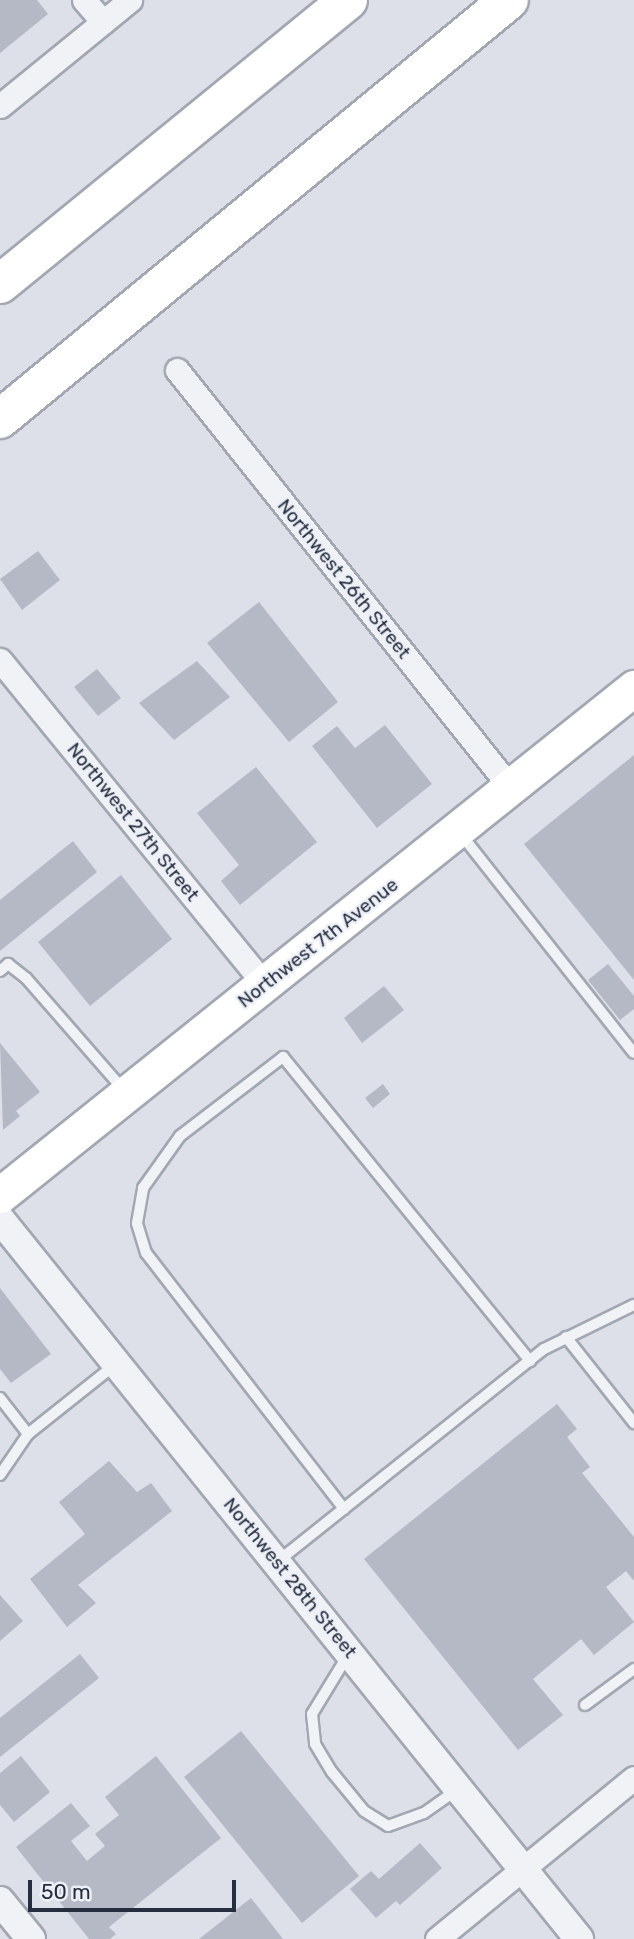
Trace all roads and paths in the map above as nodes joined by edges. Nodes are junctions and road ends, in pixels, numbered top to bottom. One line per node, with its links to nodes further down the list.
1 (84, 0): 5 (street)
2 (130, 0): 5 (street)
3 (348, 0): 7 (highway)
4 (509, 0): 9 (highway)
5 (103, 22): 6 (street)
6 (0, 106)
7 (0, 284)
8 (177, 370): 12 (street, Northwest 26th Street)
9 (0, 419)
10 (0, 660): 15 (street, Northwest 27th Street)
11 (634, 688): 12 (main road, Northwest 7th Avenue)
12 (511, 788): 13 (main road, Northwest 7th Avenue)
13 (459, 831): 15 (main road, Northwest 7th Avenue); 16 (lane)
14 (0, 971): 17 (lane)
15 (265, 985): 17 (main road, Northwest 7th Avenue)
16 (634, 1053)
17 (127, 1094): 18 (main road, Northwest 7th Avenue)
18 (0, 1195)
19 (0, 1219): 23 (street, Northwest 28th Street)
20 (634, 1306): 21 (lane)
21 (566, 1337): 22 (lane); 25 (lane)
22 (530, 1361): 28 (lane); 28 (lane)
23 (118, 1362): 26 (lane); 29 (street, Northwest 28th Street)
24 (0, 1398): 26 (lane)
25 (634, 1423)
26 (28, 1434): 27 (lane)
27 (0, 1475)
28 (344, 1509): 29 (lane)
29 (277, 1562): 30 (street, Northwest 28th Street)
30 (349, 1653): 34 (street, Northwest 28th Street); 34 (lane)
31 (634, 1669): 32 (lane)
32 (585, 1705)
33 (634, 1778): 35 (street)
34 (458, 1789): 35 (street, Northwest 28th Street)
35 (522, 1870): 38 (street); 39 (street, Northwest 28th Street)
36 (0, 1901): 37 (street)
37 (31, 1939)
38 (437, 1939)
39 (579, 1939)

